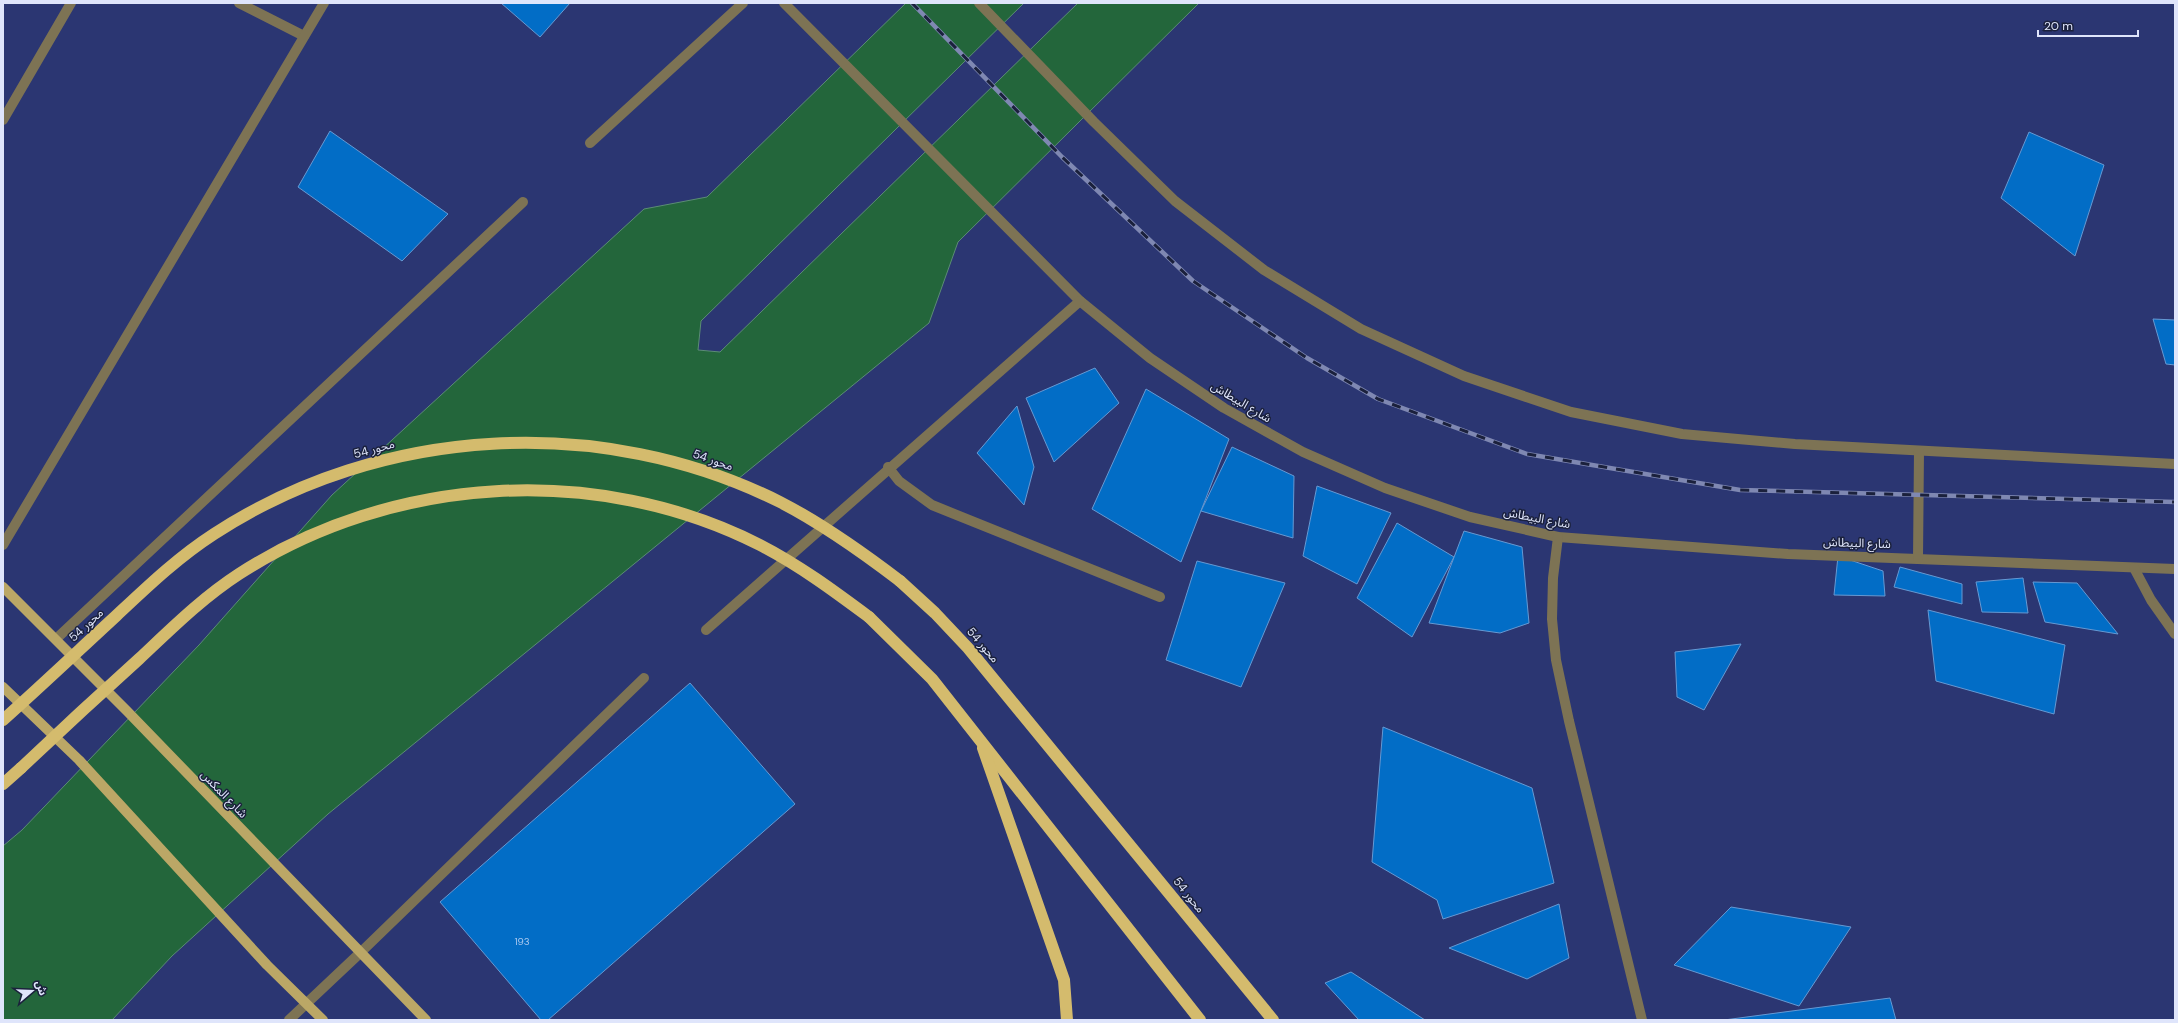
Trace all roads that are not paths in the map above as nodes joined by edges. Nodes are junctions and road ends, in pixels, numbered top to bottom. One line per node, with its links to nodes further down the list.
1 (71, 3): 8 (street)
2 (239, 3): 7 (street)
3 (324, 3): 7 (street)
4 (743, 3): 9 (street)
5 (784, 3): 11 (street, شارع البيطاش)
6 (979, 3): 12 (street)
7 (304, 36): 16 (street)
8 (3, 120)
9 (590, 143)
10 (523, 202): 24 (street)
11 (1080, 300): 14 (street); 15 (street, شارع البيطاش)
12 (1919, 451): 13 (street); 17 (street)
13 (2175, 464)
14 (888, 468): 21 (street); 22 (street)
15 (1558, 537): 17 (street, شارع البيطاش); 38 (street)
16 (3, 545)
17 (1918, 559): 18 (street, شارع البيطاش)
18 (2134, 568): 19 (street, شارع البيطاش); 23 (street)
19 (2175, 569)
20 (3, 586): 24 (main road, شارع المكس)
21 (1160, 597)
22 (706, 630)
23 (2175, 634)
24 (56, 639): 30 (main road, شارع المكس)
25 (644, 678): 30 (street)
26 (3, 687): 31 (main road)
27 (3, 720): 37 (highway, محور 54, bridge)
28 (979, 738): 29 (highway, bridge); 35 (highway); 36 (highway)
29 (3, 784)
30 (360, 953): 31 (street); 34 (main road, شارع المكس)
31 (307, 1004): 32 (street); 33 (main road)
32 (289, 1020)
33 (323, 1020)
34 (426, 1020)
35 (1067, 1020)
36 (1200, 1020)
37 (1273, 1020)
38 (1642, 1020)

